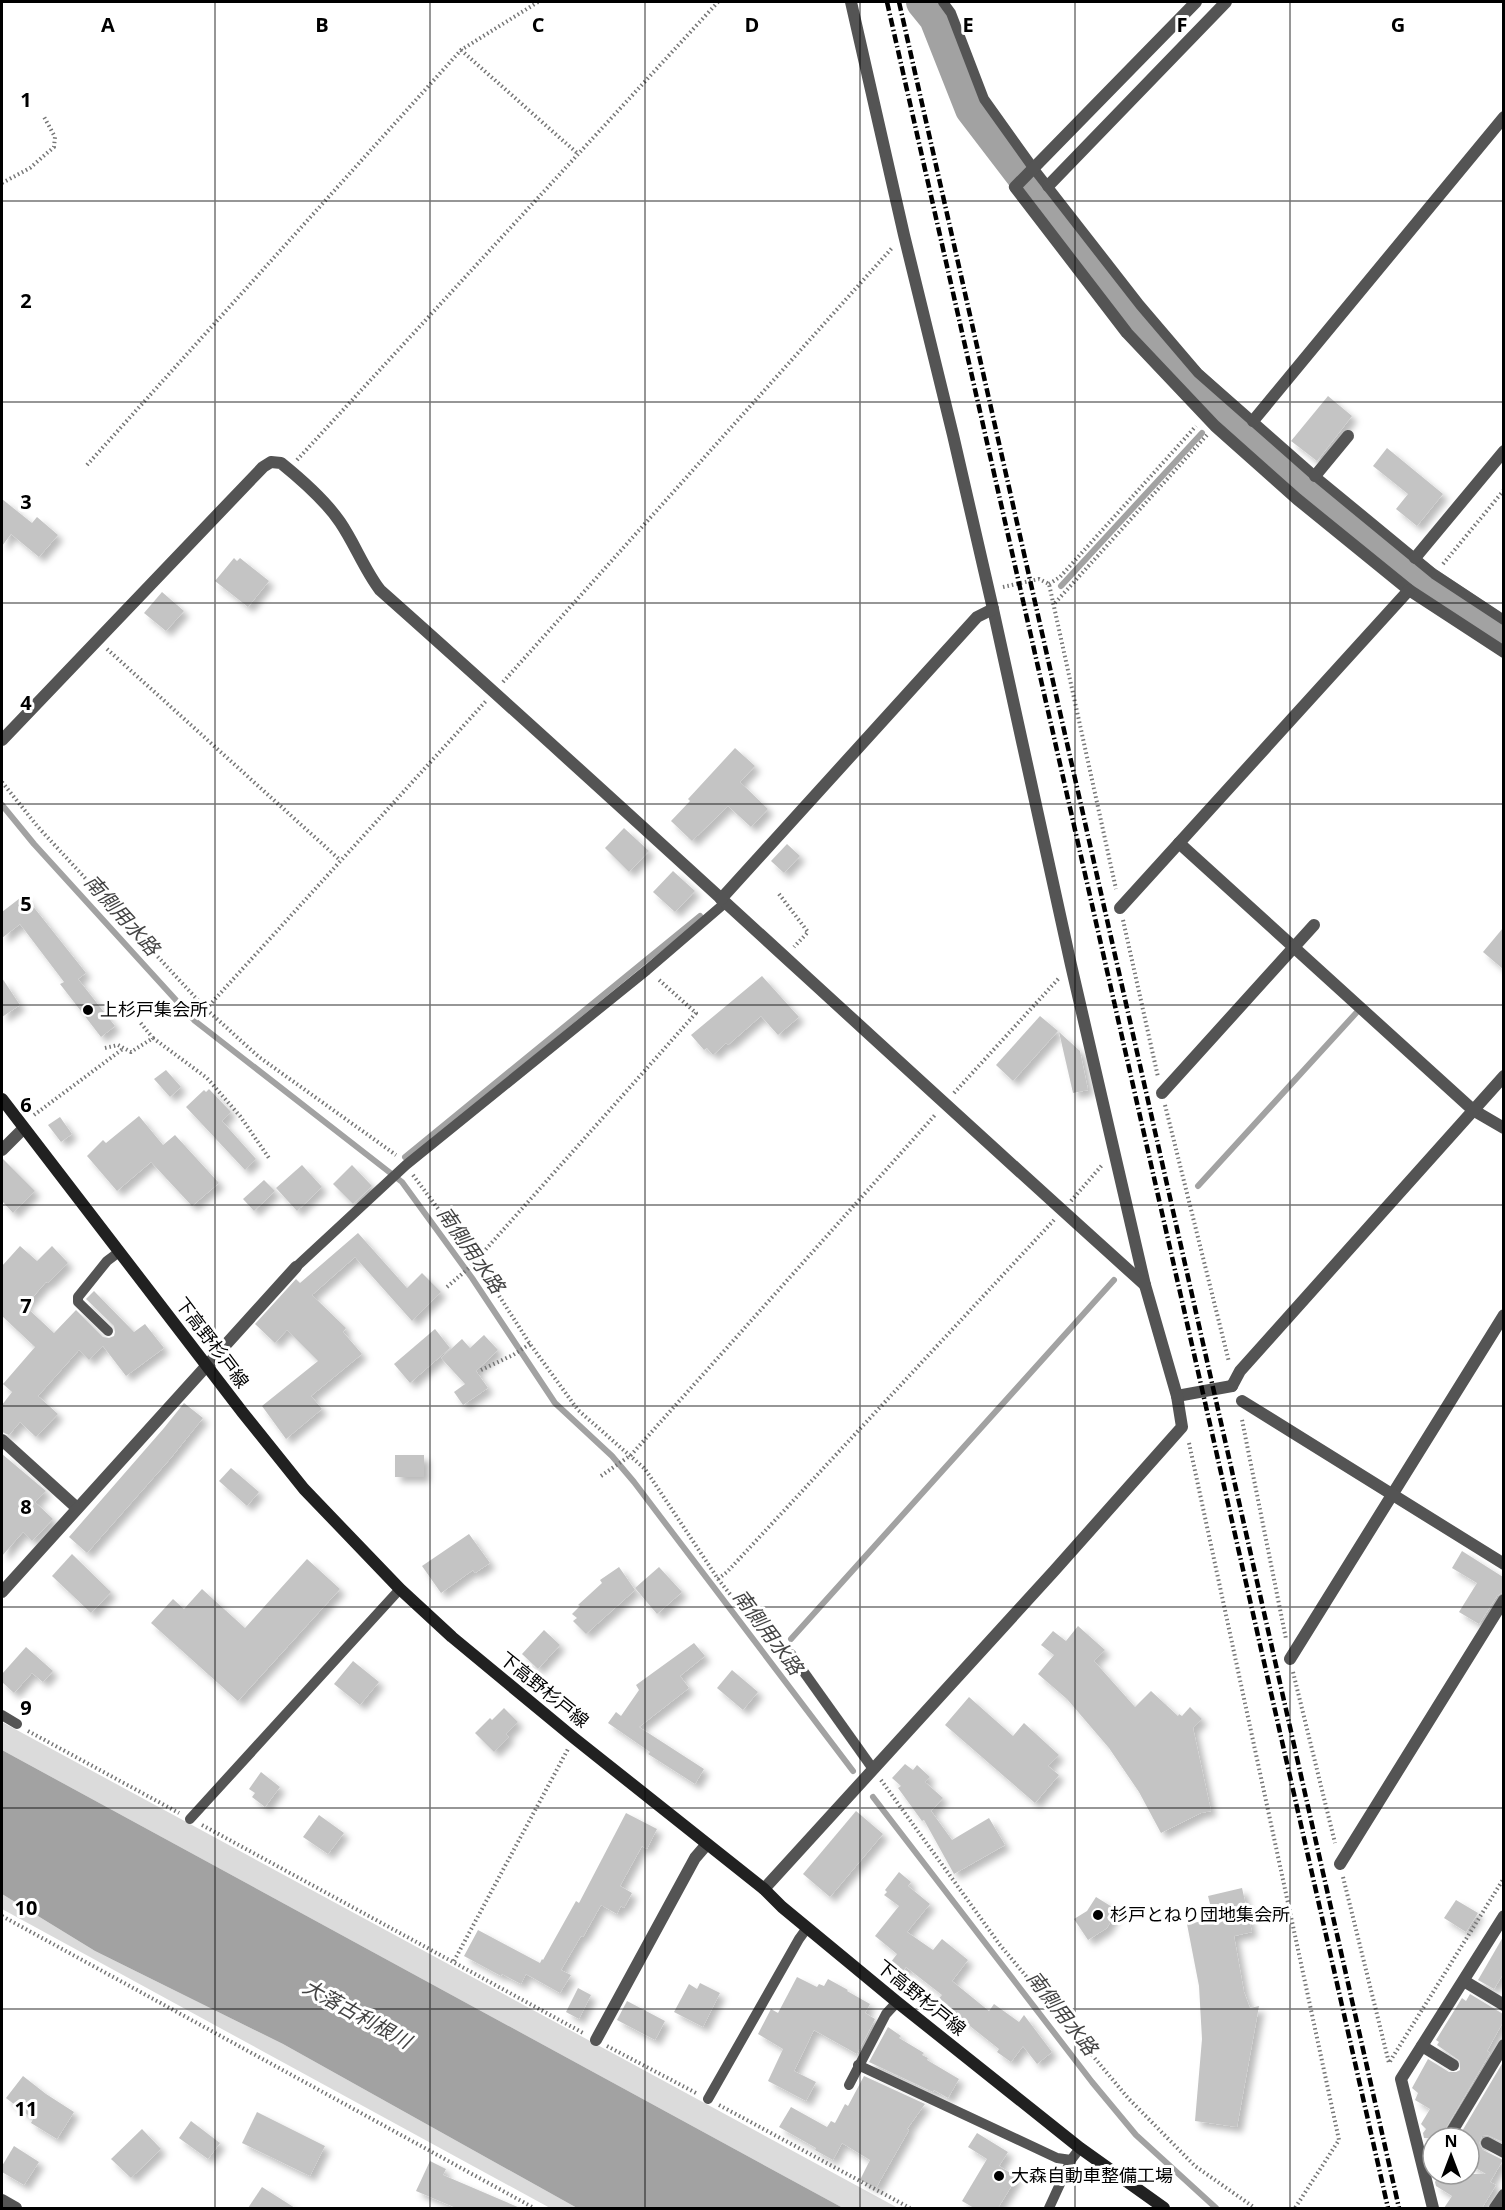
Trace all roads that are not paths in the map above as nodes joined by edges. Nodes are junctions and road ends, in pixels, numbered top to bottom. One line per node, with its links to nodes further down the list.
1 (851, 2): 14 (street)
2 (943, 2): 6 (lane)
3 (1196, 2): 6 (street)
4 (1226, 2): 7 (street)
5 (1503, 117): 8 (street)
6 (1034, 169): 7 (lane); 13 (street)
7 (1047, 186): 8 (lane)
8 (1253, 422): 11 (lane)
9 (1348, 436): 11 (street)
10 (1503, 451): 12 (street)
11 (1315, 476): 12 (lane)
12 (1416, 558): 15 (lane)
13 (1408, 590): 16 (street); 18 (street)
14 (993, 609): 19 (street); 32 (street)
15 (1503, 620)
16 (1503, 652)
17 (2, 740): 19 (street)
18 (1179, 843): 20 (street); 22 (street)
19 (723, 901): 31 (lane); 32 (street)
20 (1120, 908)
21 (1314, 926): 22 (street)
22 (1294, 947): 24 (street); 26 (street)
23 (1503, 1076): 26 (street)
24 (1162, 1093)
25 (2, 1099): 28 (main road, 下高野杉戸線)
26 (1473, 1110): 27 (street); 36 (street)
27 (1503, 1128)
28 (23, 1129): 29 (street); 30 (main road, 下高野杉戸線)
29 (2, 1150)
30 (118, 1252): 34 (lane); 35 (main road, 下高野杉戸線)
31 (296, 1267): 35 (street)
32 (1145, 1285): 37 (street)
33 (1503, 1315): 39 (street)
34 (108, 1331)
35 (207, 1365): 40 (street); 43 (main road, 下高野杉戸線)
36 (1234, 1381): 37 (street); 39 (street)
37 (1177, 1396): 49 (street)
38 (2, 1440): 40 (street)
39 (1392, 1495): 41 (street); 46 (street)
40 (77, 1508): 42 (street)
41 (1503, 1564)
42 (2, 1589)
43 (400, 1589): 50 (lane); 51 (main road, 下高野杉戸線)
44 (1503, 1600): 52 (street)
45 (790, 1654): 49 (lane)
46 (1290, 1659)
47 (2, 1715): 48 (lane)
48 (17, 1724)
49 (873, 1770): 53 (street)
50 (190, 1819)
51 (707, 1844): 53 (main road, 下高野杉戸線); 59 (street)
52 (1340, 1864)
53 (764, 1889): 55 (main road, 下高野杉戸線)
54 (1503, 1916): 56 (street)
55 (807, 1928): 57 (main road, 下高野杉戸線); 65 (lane)
56 (1464, 1981): 58 (street); 61 (street)
57 (897, 2002): 62 (lane); 68 (main road, 下高野杉戸線)
58 (1503, 2005)
59 (596, 2040)
60 (1503, 2045): 66 (street)
61 (1422, 2046): 63 (street); 70 (street)
62 (858, 2065): 64 (lane); 71 (lane)
63 (1453, 2065)
64 (849, 2085)
65 (708, 2099)
66 (1455, 2126)
67 (1487, 2143): 69 (street)
68 (1080, 2148): 71 (lane); 77 (main road, 下高野杉戸線)
69 (1503, 2152)
70 (1421, 2156)
71 (1071, 2160): 76 (lane)
72 (1428, 2186): 78 (street)
73 (1503, 2195): 79 (street)
74 (2, 2200): 75 (street)
75 (16, 2208)
76 (1049, 2208)
77 (1164, 2208)
78 (1433, 2208)
79 (1495, 2208)

